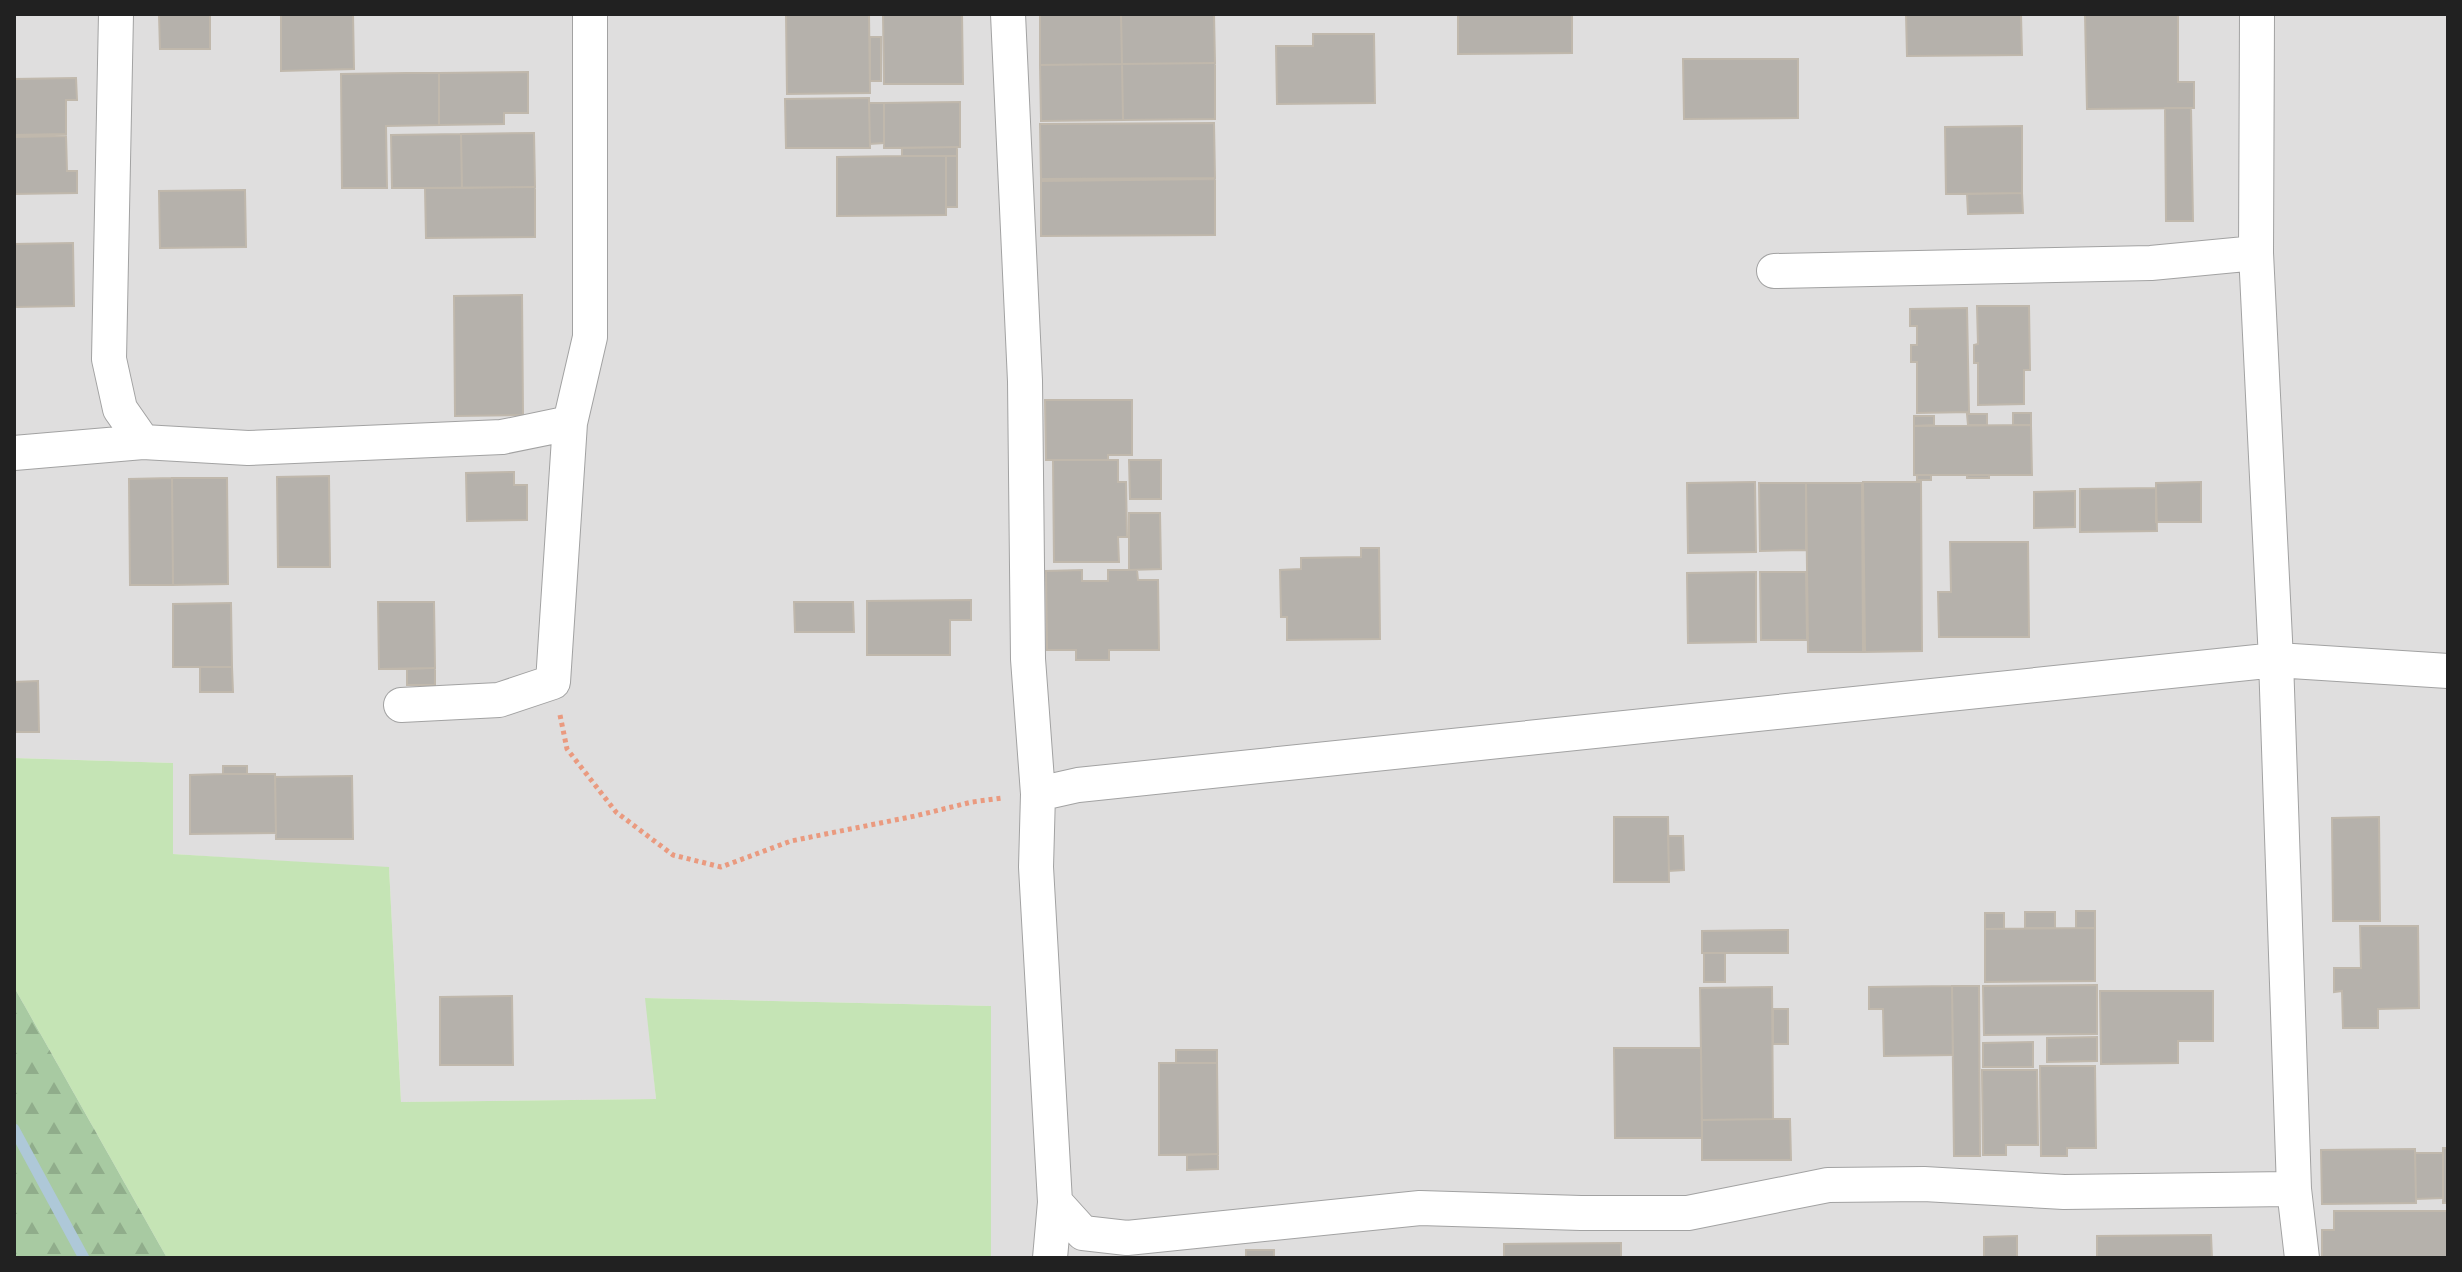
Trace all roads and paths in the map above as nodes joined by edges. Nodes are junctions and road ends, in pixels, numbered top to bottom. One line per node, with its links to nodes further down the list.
1 (116, 14): 8 (street)
2 (590, 14): 7 (street)
3 (1008, 14): 14 (street)
4 (2257, 14): 5 (street)
5 (2256, 253): 6 (street); 10 (street)
6 (1774, 271)
7 (570, 423): 8 (street); 12 (street)
8 (143, 442): 9 (street)
9 (14, 453)
10 (2276, 660): 11 (street); 14 (street); 15 (street)
11 (2448, 671)
12 (553, 682): 13 (street); 14 (path)
13 (401, 705)
14 (1038, 794): 16 (street)
15 (2294, 1189): 16 (street); 18 (street)
16 (1055, 1202): 17 (street)
17 (1050, 1258)
18 (2302, 1258)

